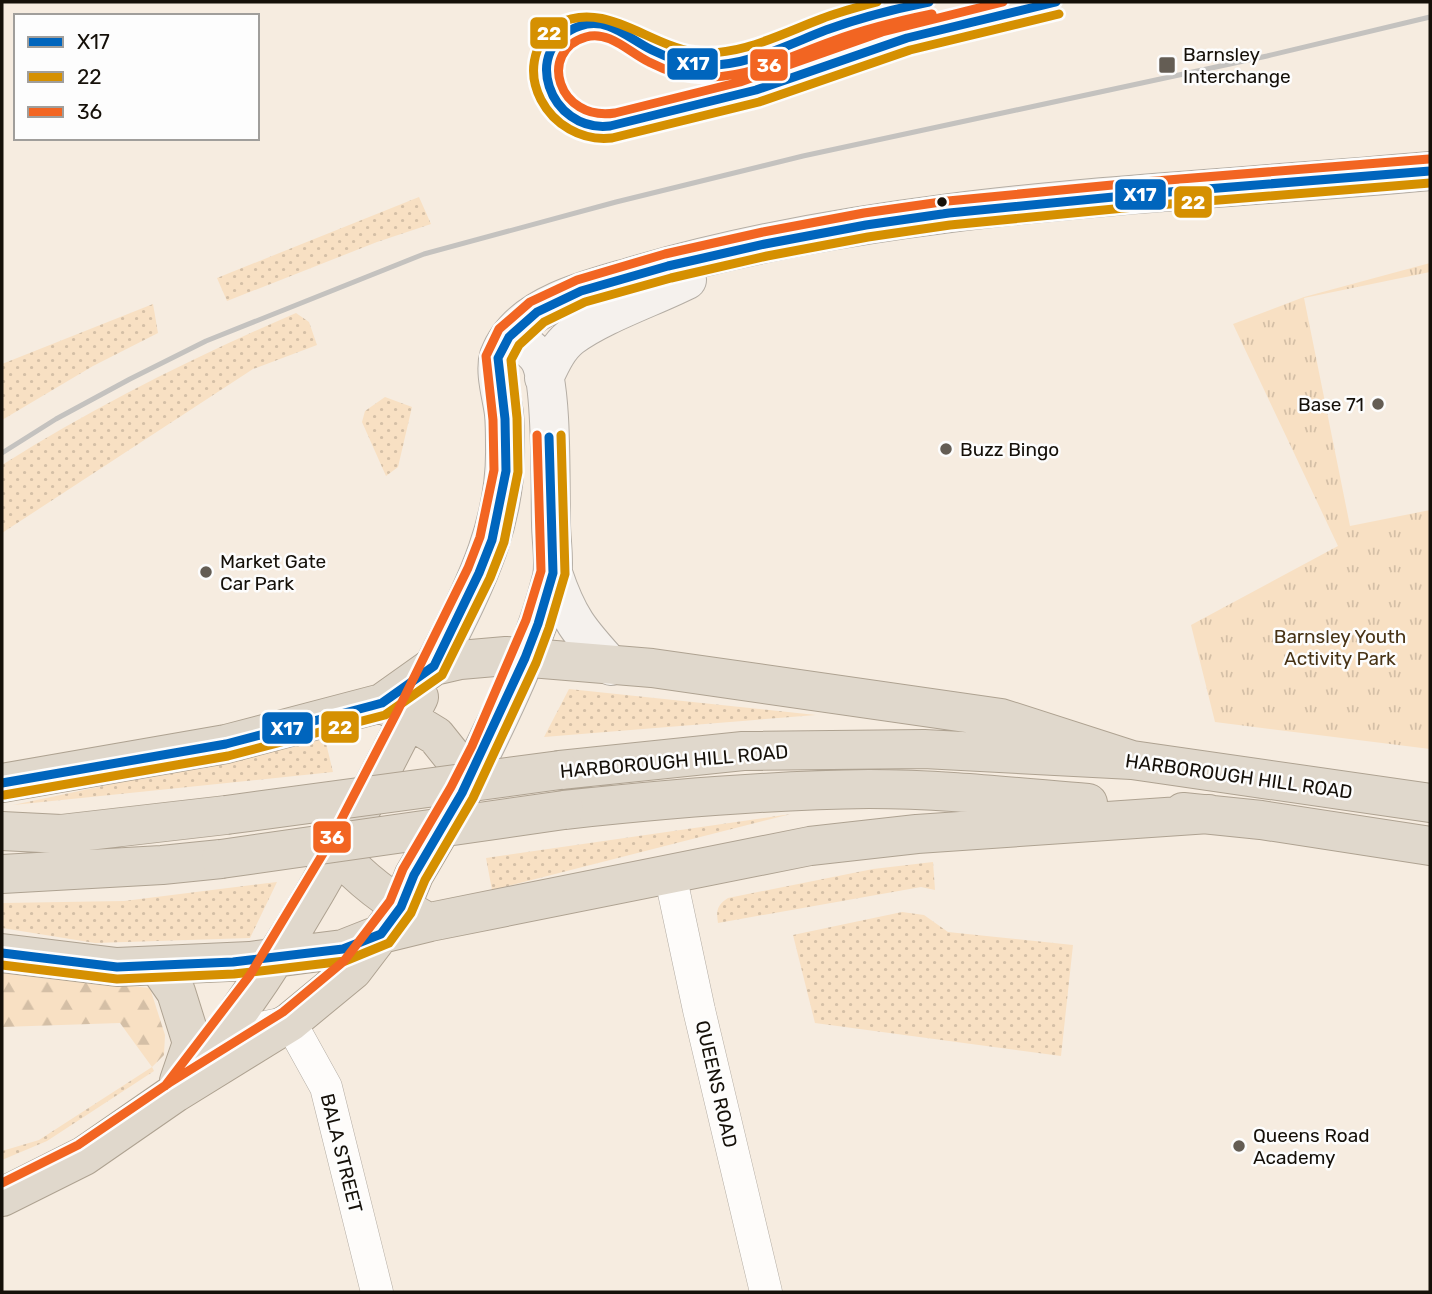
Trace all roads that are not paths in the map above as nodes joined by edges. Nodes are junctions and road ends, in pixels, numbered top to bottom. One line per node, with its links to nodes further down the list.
1 (1430, 171): 2 (street)
2 (765, 244): 3 (street); 4 (street)
3 (509, 337): 4 (street); 6 (street)
4 (544, 377): 5 (street)
5 (551, 535): 6 (street); 7 (street)
6 (479, 573): 9 (street)
7 (553, 573): 8 (street); 10 (street)
8 (525, 658): 9 (highway); 10 (highway); 14 (street)
9 (434, 666): 11 (highway)
10 (611, 666): 12 (highway)
11 (395, 711): 13 (highway); 14 (highway); 19 (highway)
12 (1132, 760): 15 (highway, HARBOROUGH HILL ROAD); 17 (highway, HARBOROUGH HILL ROAD, bridge)
13 (2, 783)
14 (462, 793): 22 (highway)
15 (1430, 803)
16 (1209, 814): 18 (highway, HARBOROUGH HILL ROAD); 20 (highway, HARBOROUGH HILL ROAD, bridge); 21 (highway)
17 (2, 831)
18 (1430, 846)
19 (338, 853): 22 (highway); 24 (highway)
20 (2, 874)
21 (670, 874): 22 (highway); 31 (street, QUEENS ROAD)
22 (404, 921): 24 (highway); 26 (highway)
23 (2, 953): 25 (highway)
24 (276, 957): 25 (highway); 27 (highway)
25 (158, 965): 28 (highway)
26 (290, 1022): 27 (street); 28 (highway); 30 (street, BALA STREET)
27 (201, 1062): 28 (highway)
28 (175, 1093): 29 (highway)
29 (2, 1197)
30 (377, 1292)
31 (766, 1292)

